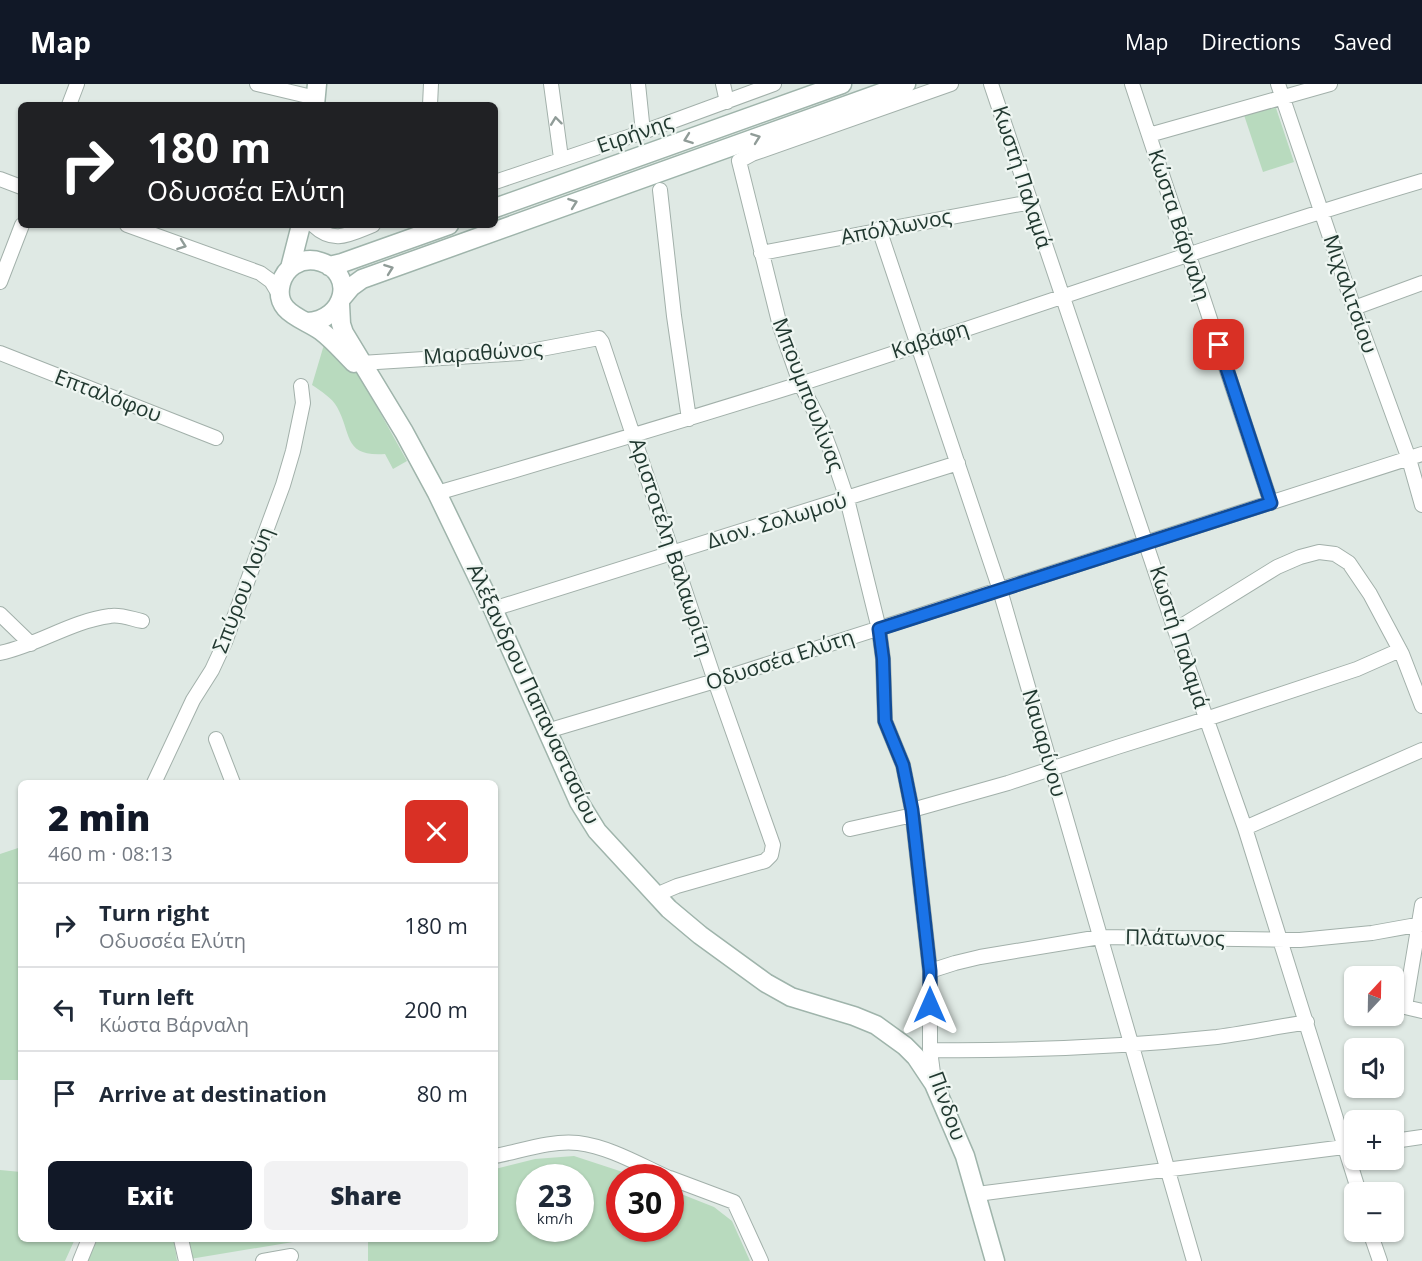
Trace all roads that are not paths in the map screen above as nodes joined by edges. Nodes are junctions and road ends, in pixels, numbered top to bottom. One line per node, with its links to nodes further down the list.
1 (77, 84): 16 (street)
2 (257, 84): 15 (street)
3 (431, 84): 17 (street)
4 (551, 84): 21 (street, one-way to 4)
5 (638, 84): 19 (street)
6 (723, 84): 18 (street)
7 (774, 84): 18 (street, Ειρήνης)
8 (842, 84): 28 (street, one-way to 28)
9 (906, 84): 46 (street, one-way to 9)
10 (951, 84): 38 (street, Μπουμπουλίνας)
11 (991, 84): 27 (street, Κωστή Παλαμά)
12 (1132, 84): 20 (street, Κώστα Βάρναλη)
13 (1330, 84): 14 (street)
14 (1280, 90): 20 (street); 29 (street, Μιχαλιτσίου)
15 (316, 96)
16 (70, 102)
17 (430, 102)
18 (727, 102): 19 (street, Ειρήνης)
19 (643, 132): 21 (street, Ειρήνης)
20 (1149, 135): 39 (street, Κώστα Βάρναλη)
21 (561, 158): 23 (street, Ειρήνης)
22 (0, 179): 25 (street)
23 (498, 181)
24 (1422, 181): 29 (street, Καβάφη)
25 (18, 186)
26 (660, 190): 55 (street)
27 (1031, 202): 37 (street, Απόλλωνος); 45 (street, Κωστή Παλαμά)
28 (498, 207)
29 (1321, 211): 39 (street, Καβάφη); 47 (street, Μιχαλιτσίου)
30 (21, 228): 42 (street)
31 (135, 228): 44 (street, one-way to 44)
32 (303, 228): 41 (street)
33 (305, 228): 40 (street)
34 (317, 228): 35 (street)
35 (365, 228)
36 (441, 228): 40 (street)
37 (879, 229): 38 (street, Απόλλωνος); 50 (street, Ναυαρίνου)
38 (761, 253): 53 (street, Μπουμπουλίνας)
39 (1189, 255): 45 (street, Καβάφη); 62 (street, Κώστα Βάρναλη)
40 (324, 263): 41 (street); 46 (street)
41 (290, 268): 44 (street)
42 (0, 282)
43 (1422, 284): 47 (street)
44 (280, 296): 48 (street)
45 (1062, 297): 50 (street, Καβάφη); 64 (street, Κωστή Παλαμά)
46 (340, 302): 48 (street); 52 (street, Αλέξανδρου Παπαναστασίου)
47 (1354, 309): 58 (street, Μιχαλιτσίου)
48 (307, 322): 52 (street)
49 (602, 342): 52 (street, Μαραθώνος); 56 (street, Αριστοτέλη Βαλαωρίτη)
50 (916, 345): 53 (street, Καβάφη); 59 (street, Ναυαρίνου)
51 (0, 353): 57 (street, Επταλόφου)
52 (366, 370): 60 (street, Αλέξανδρου Παπαναστασίου)
53 (800, 383): 55 (street, Καβάφη); 61 (street, Μπουμπουλίνας)
54 (301, 386): 82 (street, Σπύρου Λούη)
55 (689, 419): 56 (street, Καβάφη)
56 (634, 435): 60 (street, Καβάφη); 65 (street, Αριστοτέλη Βαλαωρίτη)
57 (216, 438)
58 (1415, 456): 62 (street, Οδυσσέα Ελύτη); 63 (street, Μιχαλιτσίου)
59 (957, 464): 61 (street, Διον. Σολωμού); 66 (street, Ναυαρίνου)
60 (436, 493): 67 (street, Αλέξανδρου Παπαναστασίου)
61 (847, 499): 65 (street, Διον. Σολωμού); 70 (street, Μπουμπουλίνας)
62 (1271, 503): 64 (street, Οδυσσέα Ελύτη)
63 (1422, 505)
64 (1147, 543): 66 (street, Οδυσσέα Ελύτη); 71 (street, Κωστή Παλαμά)
65 (672, 554): 67 (street, Διον. Σολωμού); 75 (street, Αριστοτέλη Βαλαωρίτη)
66 (1000, 590): 70 (street, Οδυσσέα Ελύτη); 81 (street, Ναυαρίνου)
67 (493, 609): 78 (street, Αλέξανδρου Παπαναστασίου)
68 (0, 614): 72 (street)
69 (142, 621): 72 (street)
70 (879, 629): 75 (street, Οδυσσέα Ελύτη); 84 (street, Πίνδου)
71 (1175, 630): 73 (street); 77 (street, Κωστή Παλαμά)
72 (31, 644): 74 (street)
73 (1400, 650): 76 (street); 77 (street)
74 (0, 653)
75 (715, 681): 78 (street, Οδυσσέα Ελύτη); 87 (street, Αριστοτέλη Βαλαωρίτη)
76 (1422, 705)
77 (1206, 720): 81 (street); 85 (street, Κωστή Παλαμά)
78 (547, 731): 87 (street, Αλέξανδρου Παπαναστασίου)
79 (216, 739): 83 (street)
80 (1422, 750): 85 (street)
81 (1052, 768): 84 (street); 90 (street, Ναυαρίνου)
82 (155, 780)
83 (232, 780)
84 (913, 813): 86 (street); 92 (street, Πίνδου)
85 (1245, 828): 91 (street, Κωστή Παλαμά)
86 (850, 829)
87 (656, 896): 97 (street, Αλέξανδρου Παπαναστασίου)
88 (1422, 904): 89 (street)
89 (1420, 924): 91 (street, Πλάτωνος); 93 (street)
90 (1100, 937): 91 (street, Πλάτωνος); 92 (street, Πλάτωνος); 95 (street, Ναυαρίνου)
91 (1280, 940): 94 (street, Κωστή Παλαμά)
92 (930, 971): 96 (street, Πίνδου)
93 (1422, 1011)
94 (1307, 1022): 95 (street); 98 (street, Κωστή Παλαμά)
95 (1131, 1045): 96 (street); 104 (street, Ναυαρίνου)
96 (930, 1050): 97 (street, Πίνδου)
97 (934, 1084): 106 (street, Πίνδου)
98 (1344, 1130)
99 (1422, 1137): 100 (street)
100 (1404, 1140)
101 (1344, 1148): 104 (street)
102 (498, 1155): 103 (street)
103 (638, 1164)
104 (1168, 1169): 106 (street); 116 (street, Ναυαρίνου)
105 (684, 1183): 114 (street)
106 (977, 1194): 115 (street, Πίνδου)
107 (88, 1242): 111 (street)
108 (182, 1242): 112 (street)
109 (1373, 1242): 117 (street)
110 (291, 1256): 113 (street)
111 (80, 1261)
112 (186, 1261)
113 (263, 1261)
114 (761, 1261)
115 (995, 1261)
116 (1194, 1261)
117 (1380, 1261)

